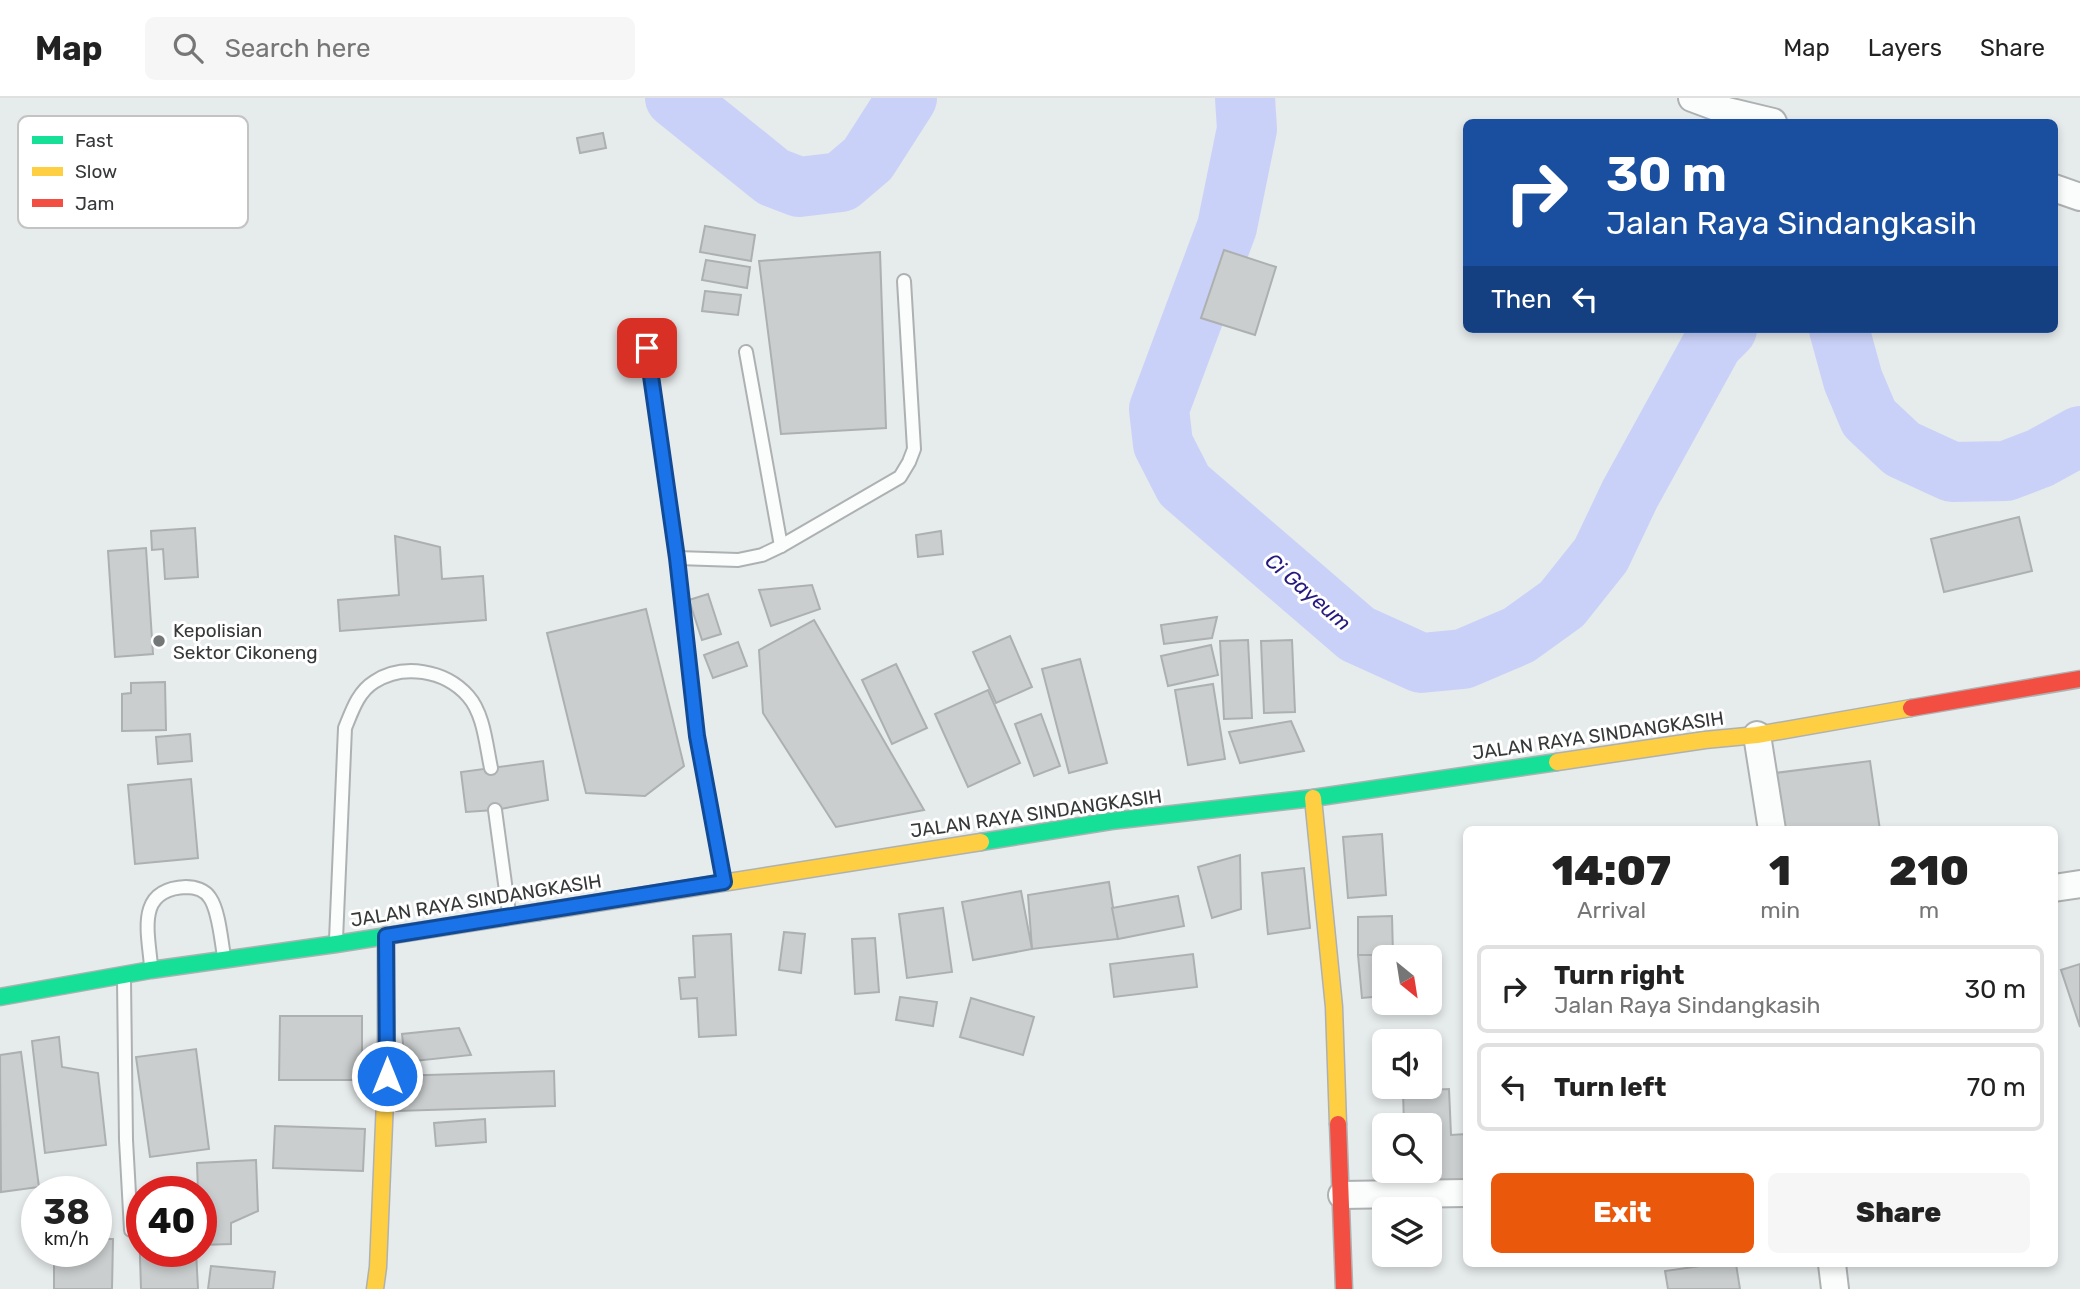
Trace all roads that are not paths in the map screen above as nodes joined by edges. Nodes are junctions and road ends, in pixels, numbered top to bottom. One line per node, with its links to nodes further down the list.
1 (1692, 98): 2 (street)
2 (1760, 119)
3 (2058, 189): 4 (street)
4 (2080, 197)
5 (904, 281): 8 (lane)
6 (647, 348): 9 (lane)
7 (746, 352): 8 (lane)
8 (781, 546): 9 (lane)
9 (677, 558): 16 (lane)
10 (2080, 678): 11 (main road, JALAN RAYA SINDANGKASIH)
11 (1757, 735): 13 (main road, JALAN RAYA SINDANGKASIH); 15 (street)
12 (491, 768): 21 (lane)
13 (1313, 798): 16 (main road, JALAN RAYA SINDANGKASIH); 28 (main road)
14 (495, 810): 19 (lane)
15 (1771, 826)
16 (724, 882): 19 (main road, JALAN RAYA SINDANGKASIH)
17 (2080, 884): 18 (street)
18 (2058, 887)
19 (510, 916): 20 (main road, JALAN RAYA SINDANGKASIH)
20 (386, 936): 21 (main road, JALAN RAYA SINDANGKASIH); 30 (main road)
21 (336, 944): 22 (main road, JALAN RAYA SINDANGKASIH)
22 (225, 960): 23 (main road, JALAN RAYA SINDANGKASIH); 23 (lane)
23 (151, 970): 24 (main road, JALAN RAYA SINDANGKASIH)
24 (124, 976): 25 (main road, JALAN RAYA SINDANGKASIH); 26 (lane)
25 (0, 997)
26 (128, 1176)
27 (1463, 1193): 28 (street)
28 (1342, 1195): 31 (main road)
29 (1832, 1267): 32 (street)
30 (375, 1289)
31 (1344, 1289)
32 (1835, 1289)

